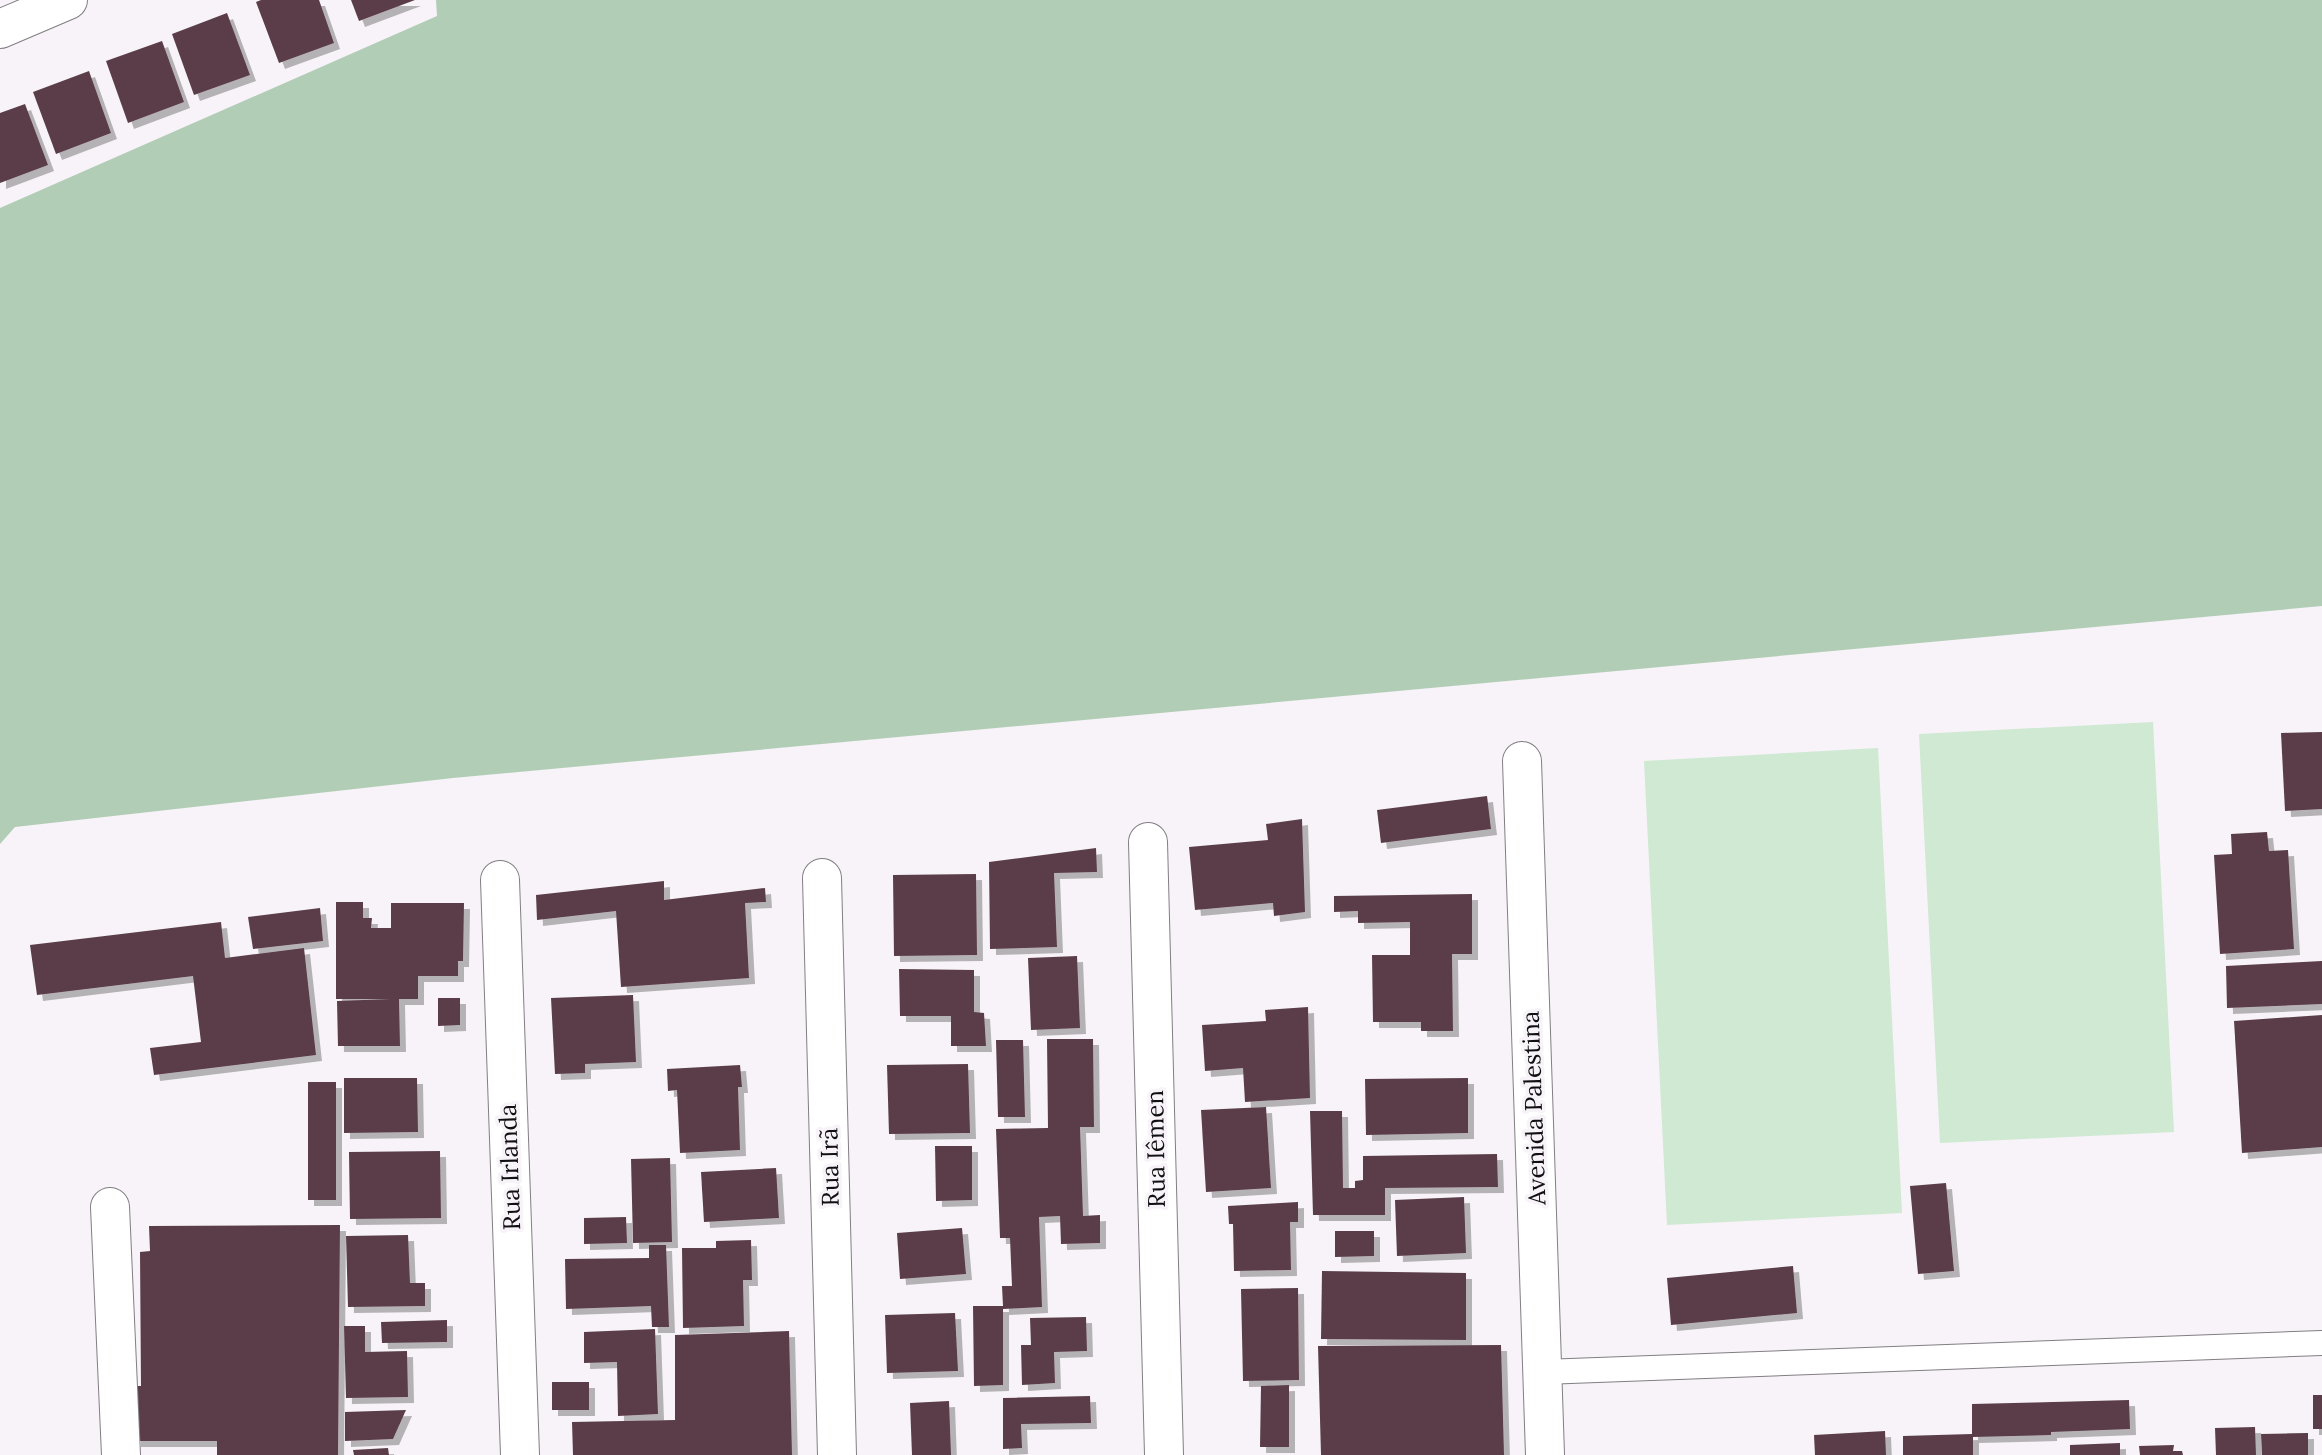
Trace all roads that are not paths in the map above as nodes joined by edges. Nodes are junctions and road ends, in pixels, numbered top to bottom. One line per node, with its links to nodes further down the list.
1 (68, 0): 2 (street)
2 (0, 29)
3 (1522, 761): 9 (street, Avenida Palestina)
4 (1148, 842): 13 (street, Rua Iêmen)
5 (822, 878): 12 (street, Rua Irã)
6 (500, 880): 11 (street, Rua Irlanda)
7 (110, 1207): 10 (street)
8 (2322, 1343): 9 (lane)
9 (1543, 1372): 14 (street, Avenida Palestina)
10 (121, 1455)
11 (520, 1455)
12 (837, 1455)
13 (1164, 1455)
14 (1545, 1455)

